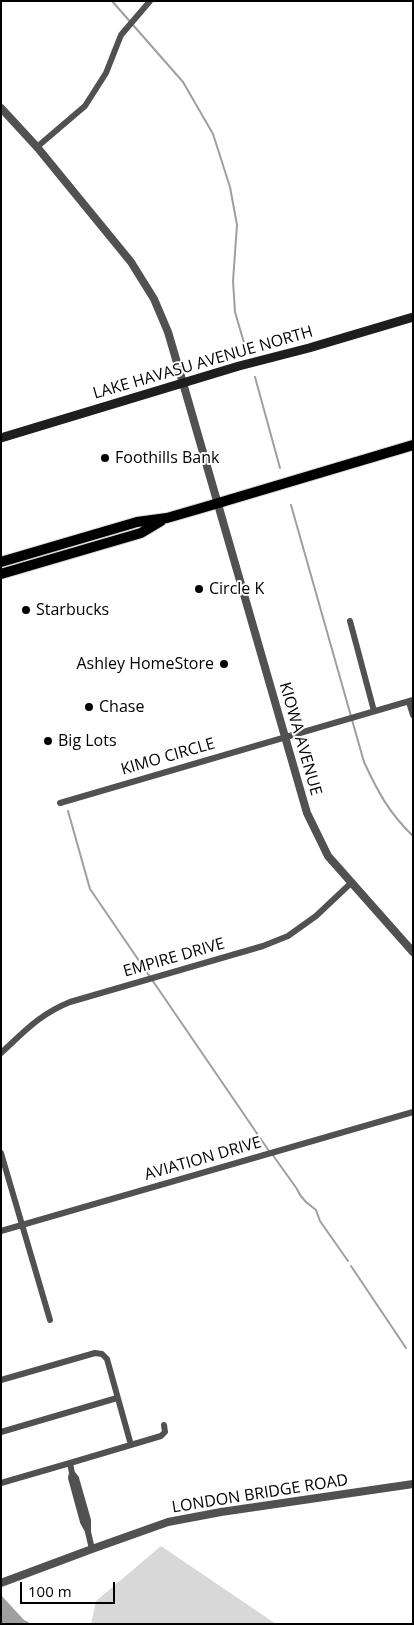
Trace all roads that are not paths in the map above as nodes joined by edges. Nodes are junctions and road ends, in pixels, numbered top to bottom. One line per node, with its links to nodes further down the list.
1 (150, 1): 3 (street)
2 (1, 108): 3 (street, KIOWA AVENUE)
3 (37, 147): 5 (street, KIOWA AVENUE)
4 (413, 317): 5 (main road, LAKE HAVASU AVENUE NORTH)
5 (183, 383): 6 (main road, LAKE HAVASU AVENUE NORTH); 8 (street, KIOWA AVENUE)
6 (1, 438)
7 (413, 445): 8 (highway)
8 (218, 504): 9 (highway); 16 (street, KIOWA AVENUE)
9 (166, 518): 10 (highway); 11 (highway)
10 (1, 562)
11 (1, 574)
12 (350, 621): 14 (street)
13 (411, 701): 14 (street, KIMO CIRCLE); 15 (street)
14 (374, 711): 16 (street, KIMO CIRCLE)
15 (413, 715)
16 (284, 737): 17 (street, KIMO CIRCLE); 18 (street, KIOWA AVENUE)
17 (60, 803)
18 (351, 883): 19 (street, KIOWA AVENUE); 20 (street, EMPIRE DRIVE)
19 (413, 952)
20 (1, 1052)
21 (413, 1112): 23 (street, AVIATION DRIVE)
22 (1, 1153): 23 (street)
23 (23, 1225): 24 (street, AVIATION DRIVE); 25 (street)
24 (1, 1231)
25 (50, 1320)
26 (1, 1380): 27 (street)
27 (118, 1398): 29 (street); 30 (street)
28 (164, 1425): 30 (street)
29 (1, 1432)
30 (131, 1444): 31 (street)
31 (70, 1463): 32 (street); 34 (street)
32 (1, 1483)
33 (413, 1484): 34 (street, LONDON BRIDGE ROAD)
34 (92, 1549): 35 (street, LONDON BRIDGE ROAD)
35 (1, 1583)

